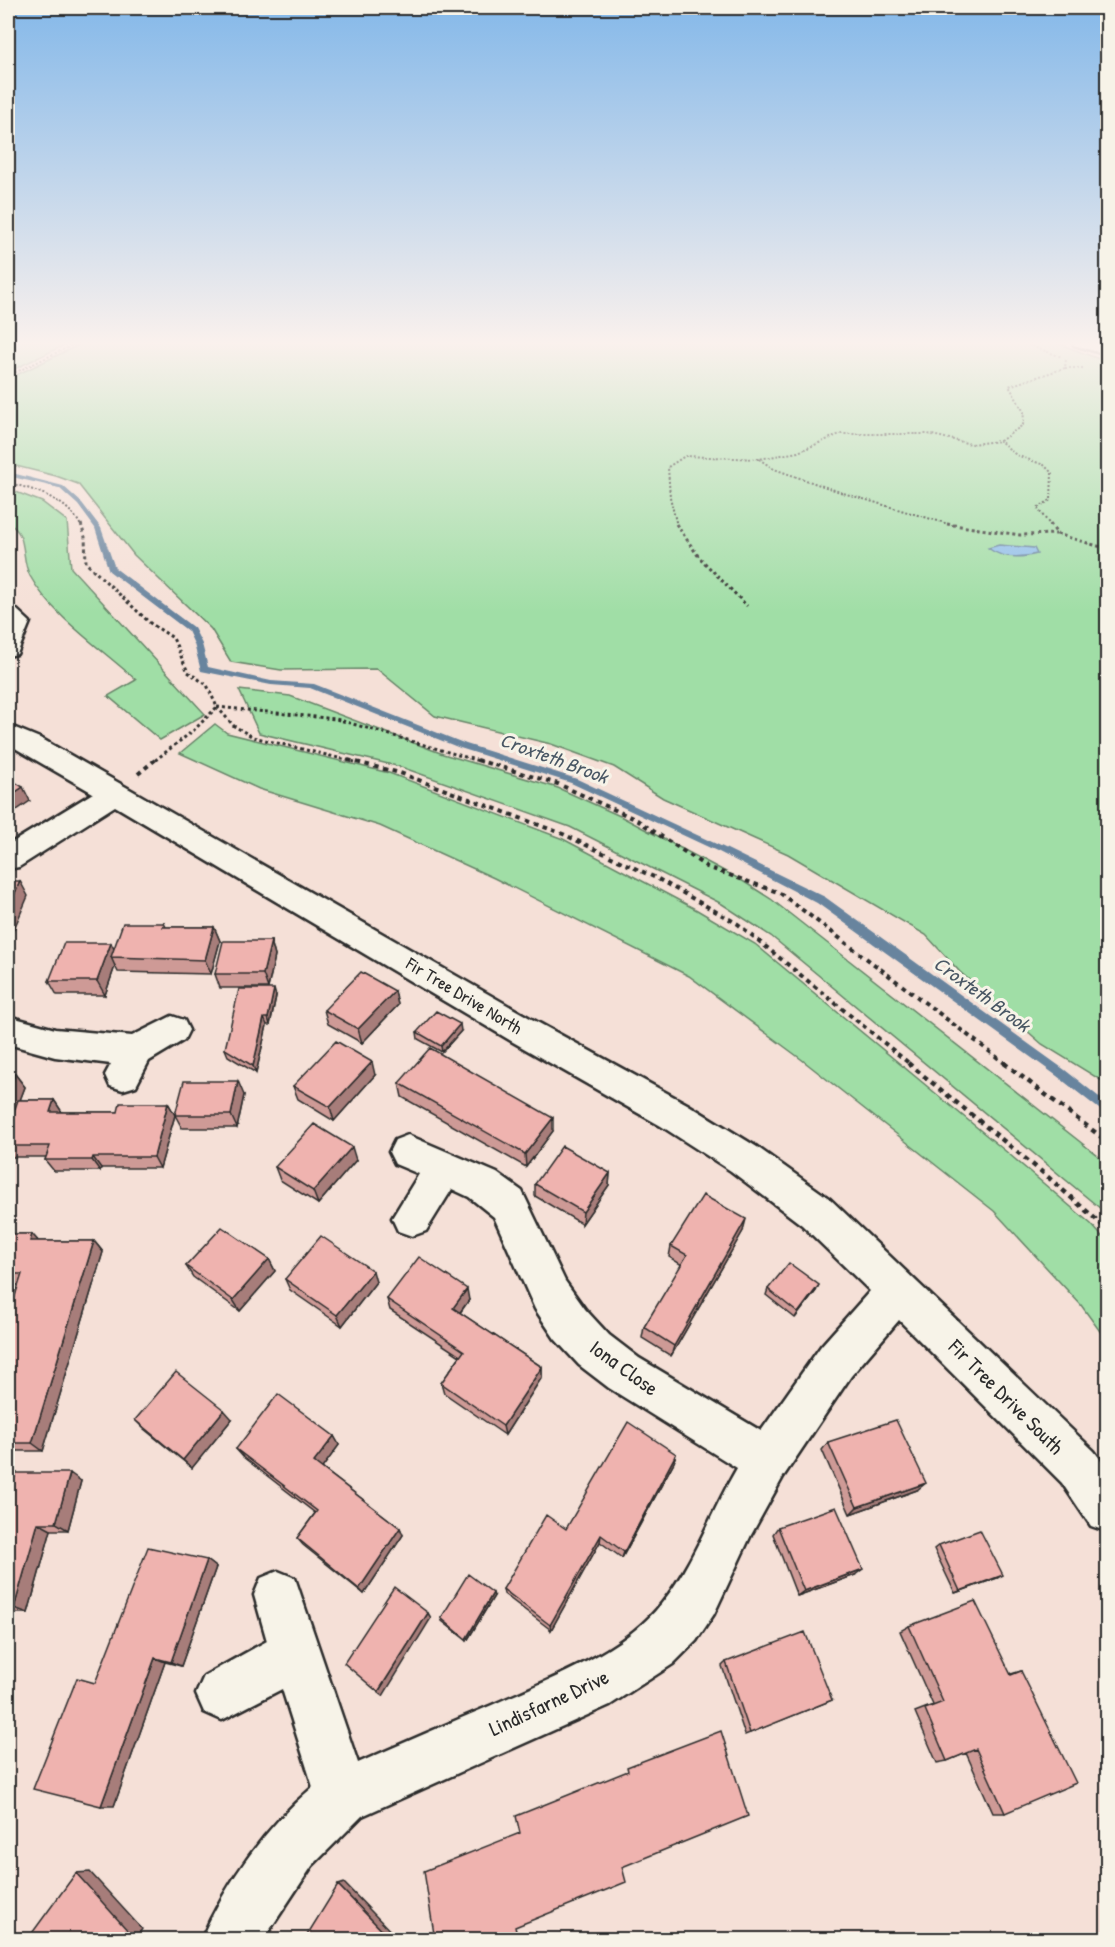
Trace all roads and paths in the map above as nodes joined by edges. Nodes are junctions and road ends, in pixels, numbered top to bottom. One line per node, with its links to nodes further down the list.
1 (1013, 432): 2 (path)
2 (1000, 441): 3 (path); 5 (path)
3 (759, 459): 5 (path); 7 (path)
4 (8, 483): 10 (path)
5 (1057, 534): 6 (path)
6 (1107, 549)
7 (747, 606)
8 (8, 614): 9 (main road)
9 (8, 649)
10 (216, 707): 12 (path); 16 (path); 20 (path)
11 (8, 734): 12 (main road, Fir Tree Drive North)
12 (114, 793): 13 (main road); 21 (main road, Fir Tree Drive North)
13 (8, 859)
14 (8, 1030): 15 (main road)
15 (172, 1030)
16 (1107, 1142)
17 (408, 1152): 18 (main road, Iona Close)
18 (445, 1168): 19 (main road); 22 (main road, Iona Close)
19 (412, 1218)
20 (1107, 1230)
21 (898, 1290): 22 (main road, Lindisfarne Drive); 23 (main road, Fir Tree Drive South)
22 (767, 1461): 27 (main road, Lindisfarne Drive)
23 (1107, 1509)
24 (278, 1595): 25 (main road)
25 (296, 1653): 26 (main road); 27 (main road)
26 (222, 1694)
27 (343, 1797): 28 (main road, Lindisfarne Drive)
28 (230, 1940)

